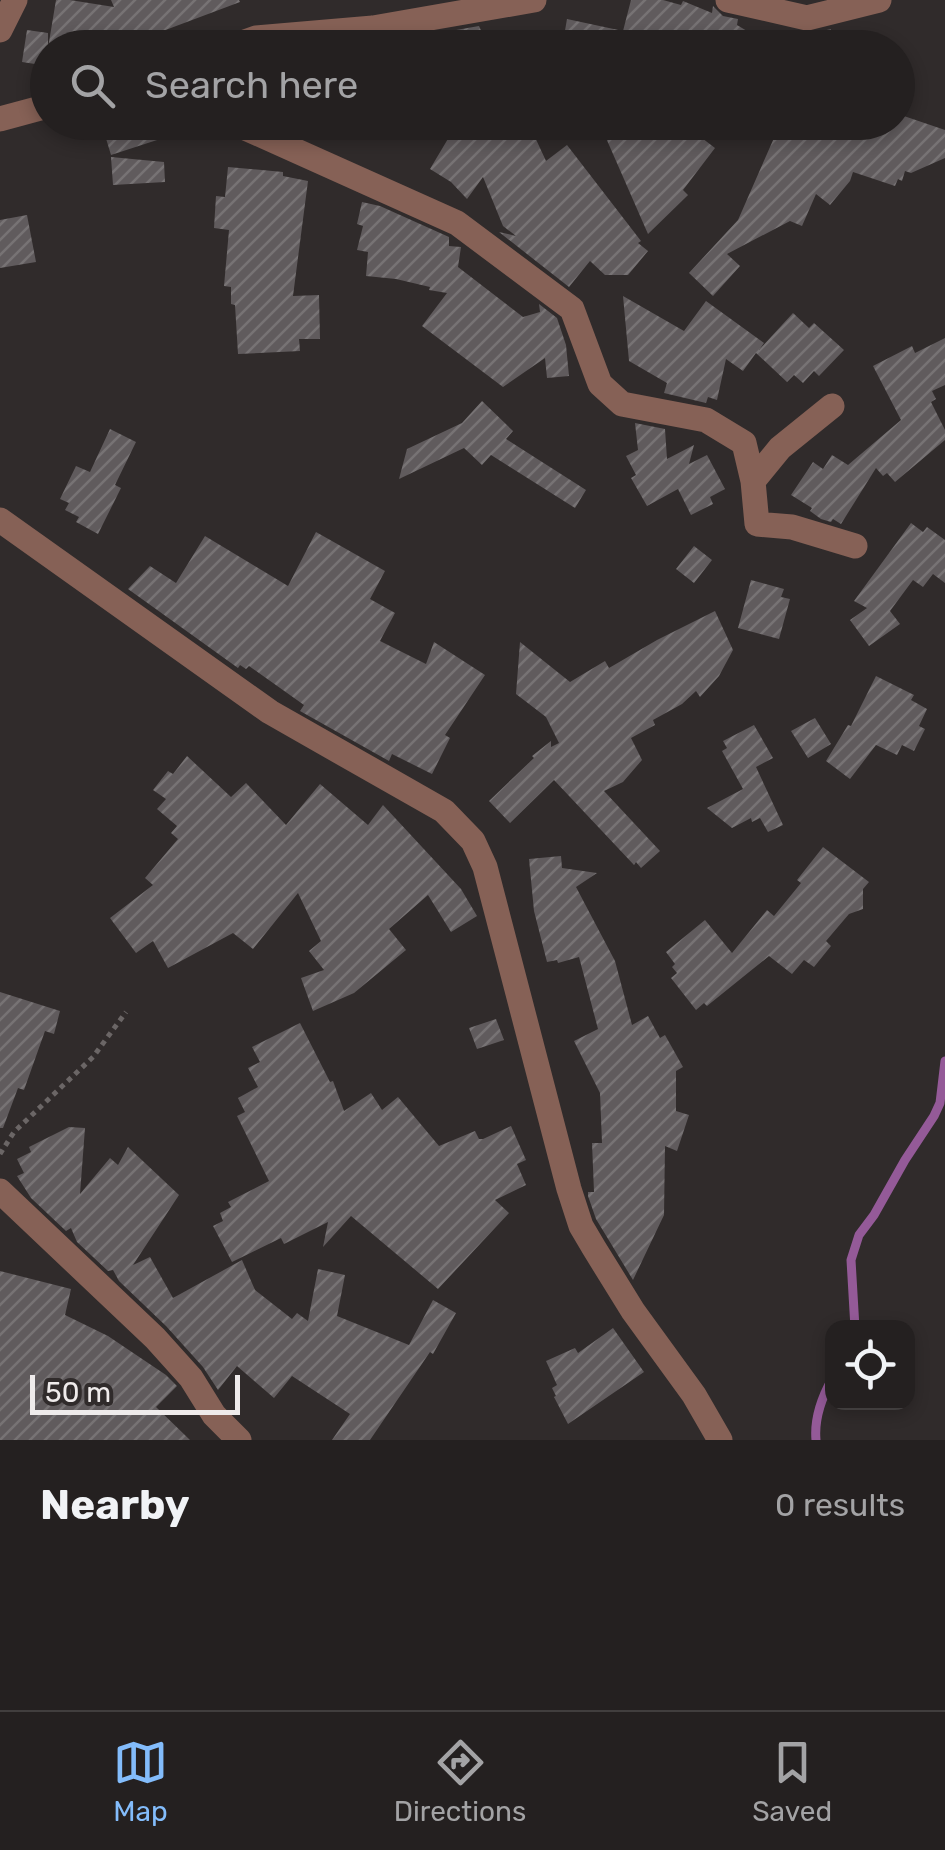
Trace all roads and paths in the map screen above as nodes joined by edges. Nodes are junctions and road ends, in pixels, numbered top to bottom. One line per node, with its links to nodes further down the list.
1 (15, 0): 5 (street)
2 (534, 0): 6 (street)
3 (728, 0): 4 (street)
4 (879, 0)
5 (0, 30)
6 (349, 30)
7 (30, 111): 8 (street)
8 (0, 119)
9 (272, 140): 11 (street)
10 (832, 406): 11 (street)
11 (753, 481): 13 (street)
12 (0, 520): 18 (street)
13 (854, 546)
14 (126, 1012): 15 (path)
15 (0, 1154)
16 (0, 1191): 17 (street)
17 (239, 1440)
18 (720, 1440)

